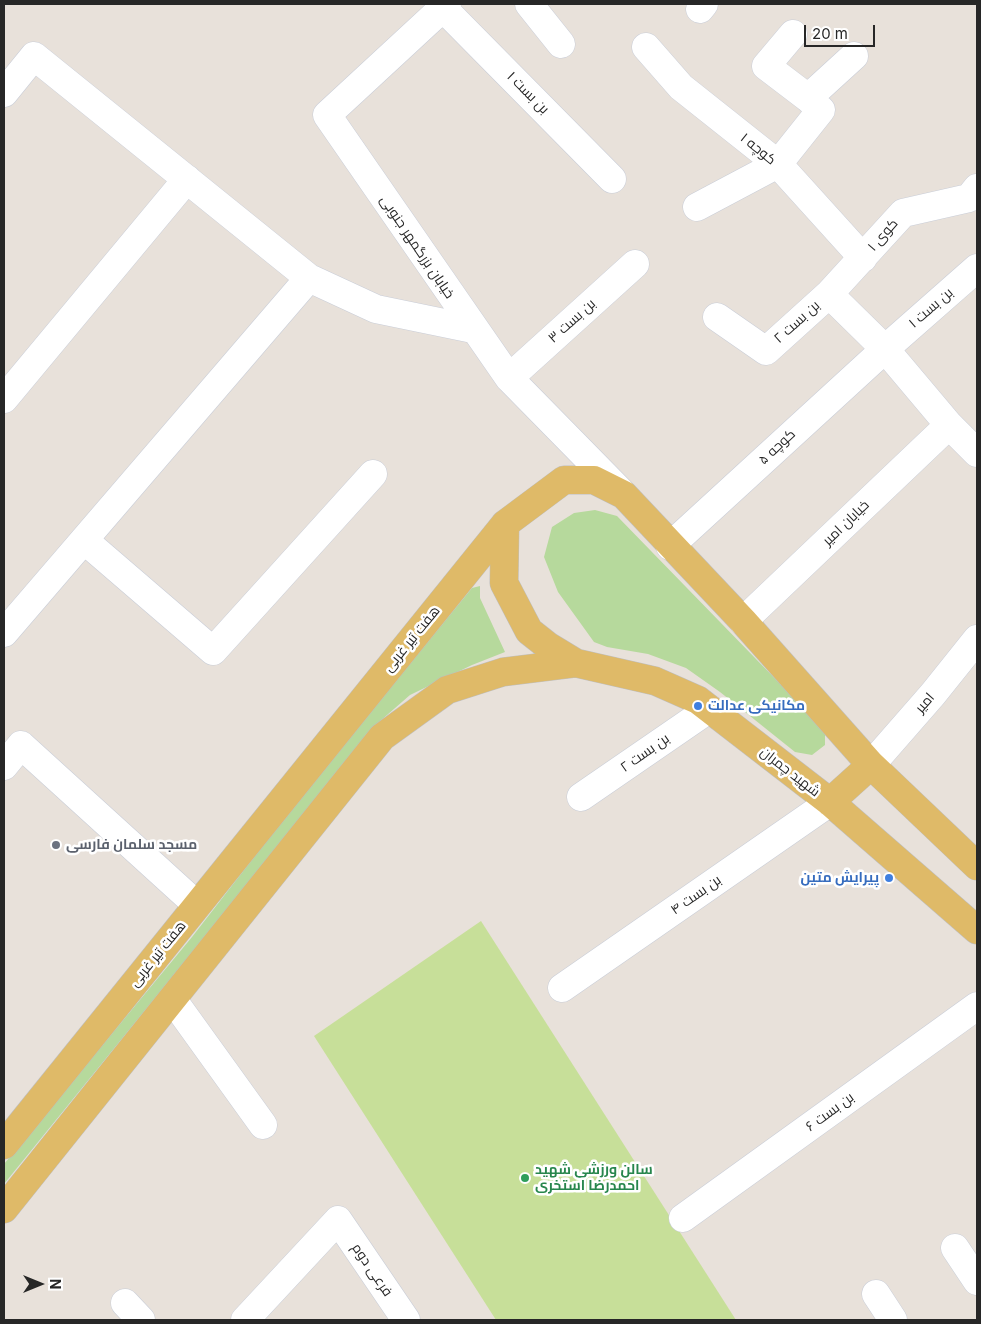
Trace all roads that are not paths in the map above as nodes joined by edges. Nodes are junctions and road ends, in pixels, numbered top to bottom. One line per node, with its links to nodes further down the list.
1 (529, 4): 4 (street)
2 (445, 6): 11 (street, بن بست ۱); 20 (street, خیابان بزرگمهر جنوبی)
3 (793, 34): 8 (street)
4 (561, 44)
5 (646, 46): 9 (street, کوچه ۱)
6 (854, 56): 8 (street)
7 (4, 93): 10 (street)
8 (815, 104): 9 (street)
9 (778, 164): 13 (street); 14 (street, کوچه ۱)
10 (187, 179): 17 (street); 23 (street)
11 (612, 179)
12 (977, 188): 14 (street, کوی ۱)
13 (697, 207)
14 (863, 258): 18 (street, کوی ۱)
15 (635, 264): 22 (street, بن بست ۳)
16 (977, 268): 21 (street, بن بست ۱)
17 (309, 278): 20 (street); 29 (street)
18 (828, 294): 19 (street, بن بست ۲); 21 (street)
19 (717, 317)
20 (473, 329): 22 (street, خیابان بزرگمهر جنوبی)
21 (885, 348): 24 (street); 30 (street, کوچه ۵)
22 (509, 378): 27 (street, خیابان بزرگمهر جنوبی)
23 (4, 399)
24 (950, 424): 25 (street); 31 (street, خیابان امیر)
25 (977, 453)
26 (373, 474): 29 (street)
27 (624, 495): 28 (main road, هفت تیر غربی); 30 (main road, هفت تیر غربی)
28 (505, 524): 34 (main road); 41 (main road, هفت تیر غربی)
29 (84, 540): 32 (street)
30 (670, 546): 31 (main road, هفت تیر غربی)
31 (743, 622): 36 (main road, هفت تیر غربی)
32 (4, 633)
33 (977, 639): 36 (street, امیر)
34 (576, 663): 35 (main road, شهید چمران); 44 (main road)
35 (709, 709): 38 (street, بن بست ۲); 39 (main road, شهید چمران)
36 (871, 765): 39 (main road); 40 (main road)
37 (4, 766): 41 (street)
38 (581, 797)
39 (830, 802): 42 (main road, شهید چمران); 43 (street, بن بست ۴)
40 (977, 866)
41 (198, 905): 47 (main road, هفت تیر غربی)
42 (977, 930)
43 (562, 988)
44 (173, 1000): 46 (street); 48 (main road)
45 (977, 1006): 49 (street, بن بست ۶)
46 (263, 1125)
47 (4, 1145)
48 (4, 1209)
49 (683, 1218)
50 (955, 1248): 51 (street)
51 (977, 1281)
52 (876, 1294): 55 (street)
53 (245, 1320): 54 (street, فرعی دوم)
54 (406, 1320)
55 (893, 1320)

